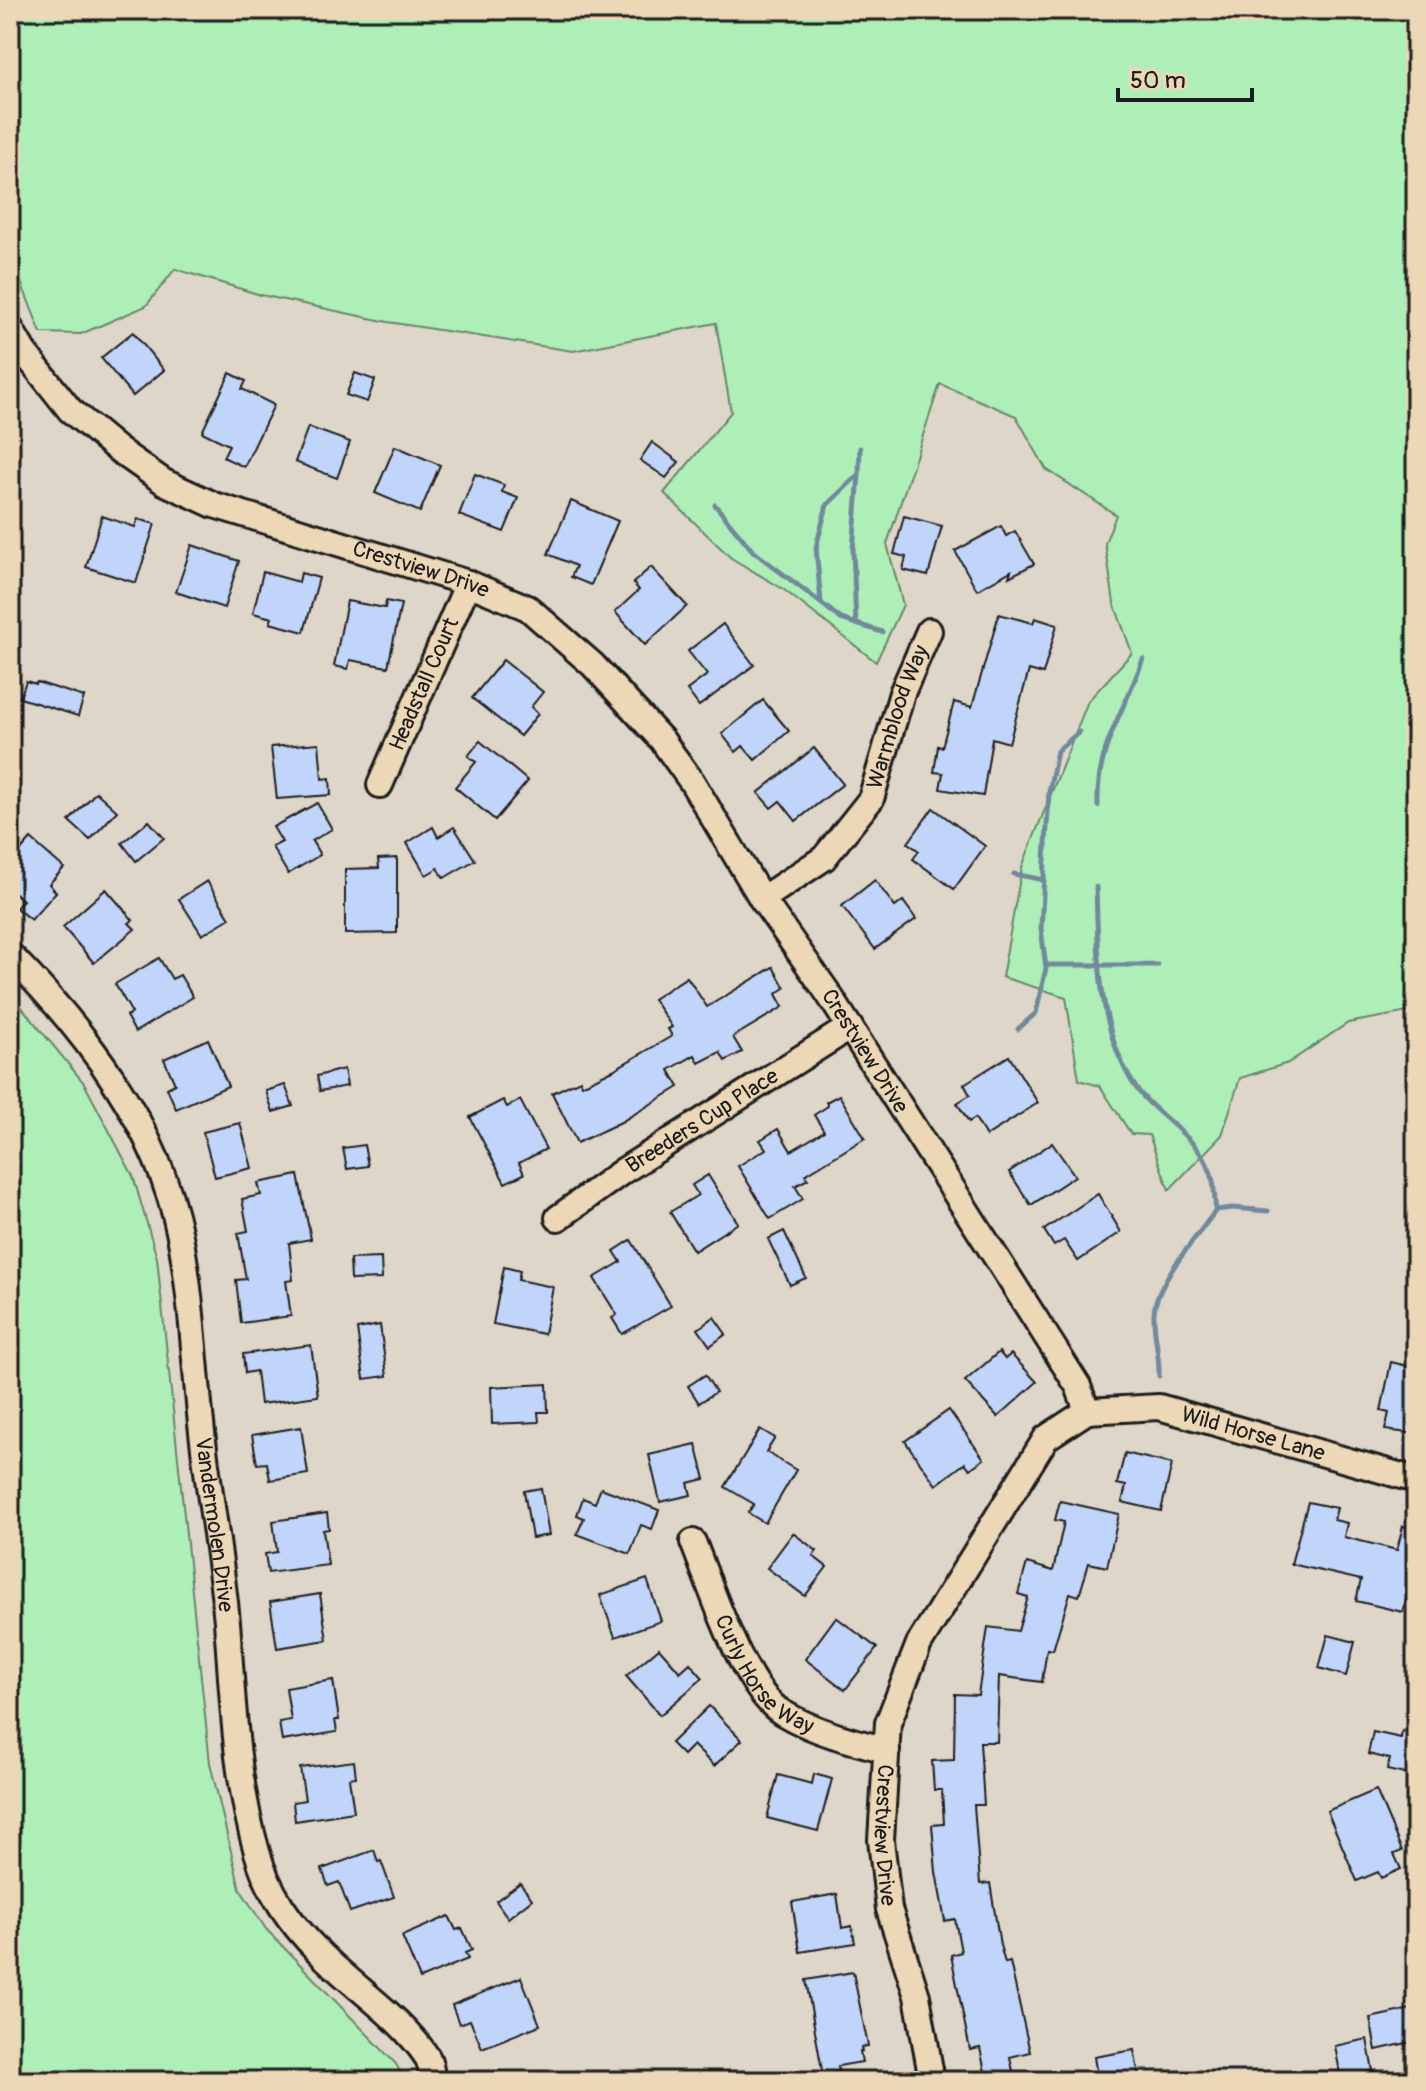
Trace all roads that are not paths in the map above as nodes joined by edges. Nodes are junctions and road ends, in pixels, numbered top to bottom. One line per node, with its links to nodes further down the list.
1 (10, 328): 2 (street, Crestview Drive)
2 (468, 583): 4 (street, Headstall Court); 5 (street, Crestview Drive)
3 (929, 631): 5 (street, Warmblood Way)
4 (380, 785)
5 (762, 899): 7 (street, Crestview Drive)
6 (10, 955): 13 (street, Vandermolen Drive)
7 (850, 1027): 8 (street, Breeders Cup Place); 9 (street, Crestview Drive)
8 (558, 1218)
9 (1087, 1411): 10 (street, Wild Horse Lane); 12 (street, Crestview Drive)
10 (1416, 1480)
11 (693, 1542): 12 (street, Curly Horse Way)
12 (887, 1750): 14 (street, Crestview Drive)
13 (433, 2081)
14 (932, 2081)

